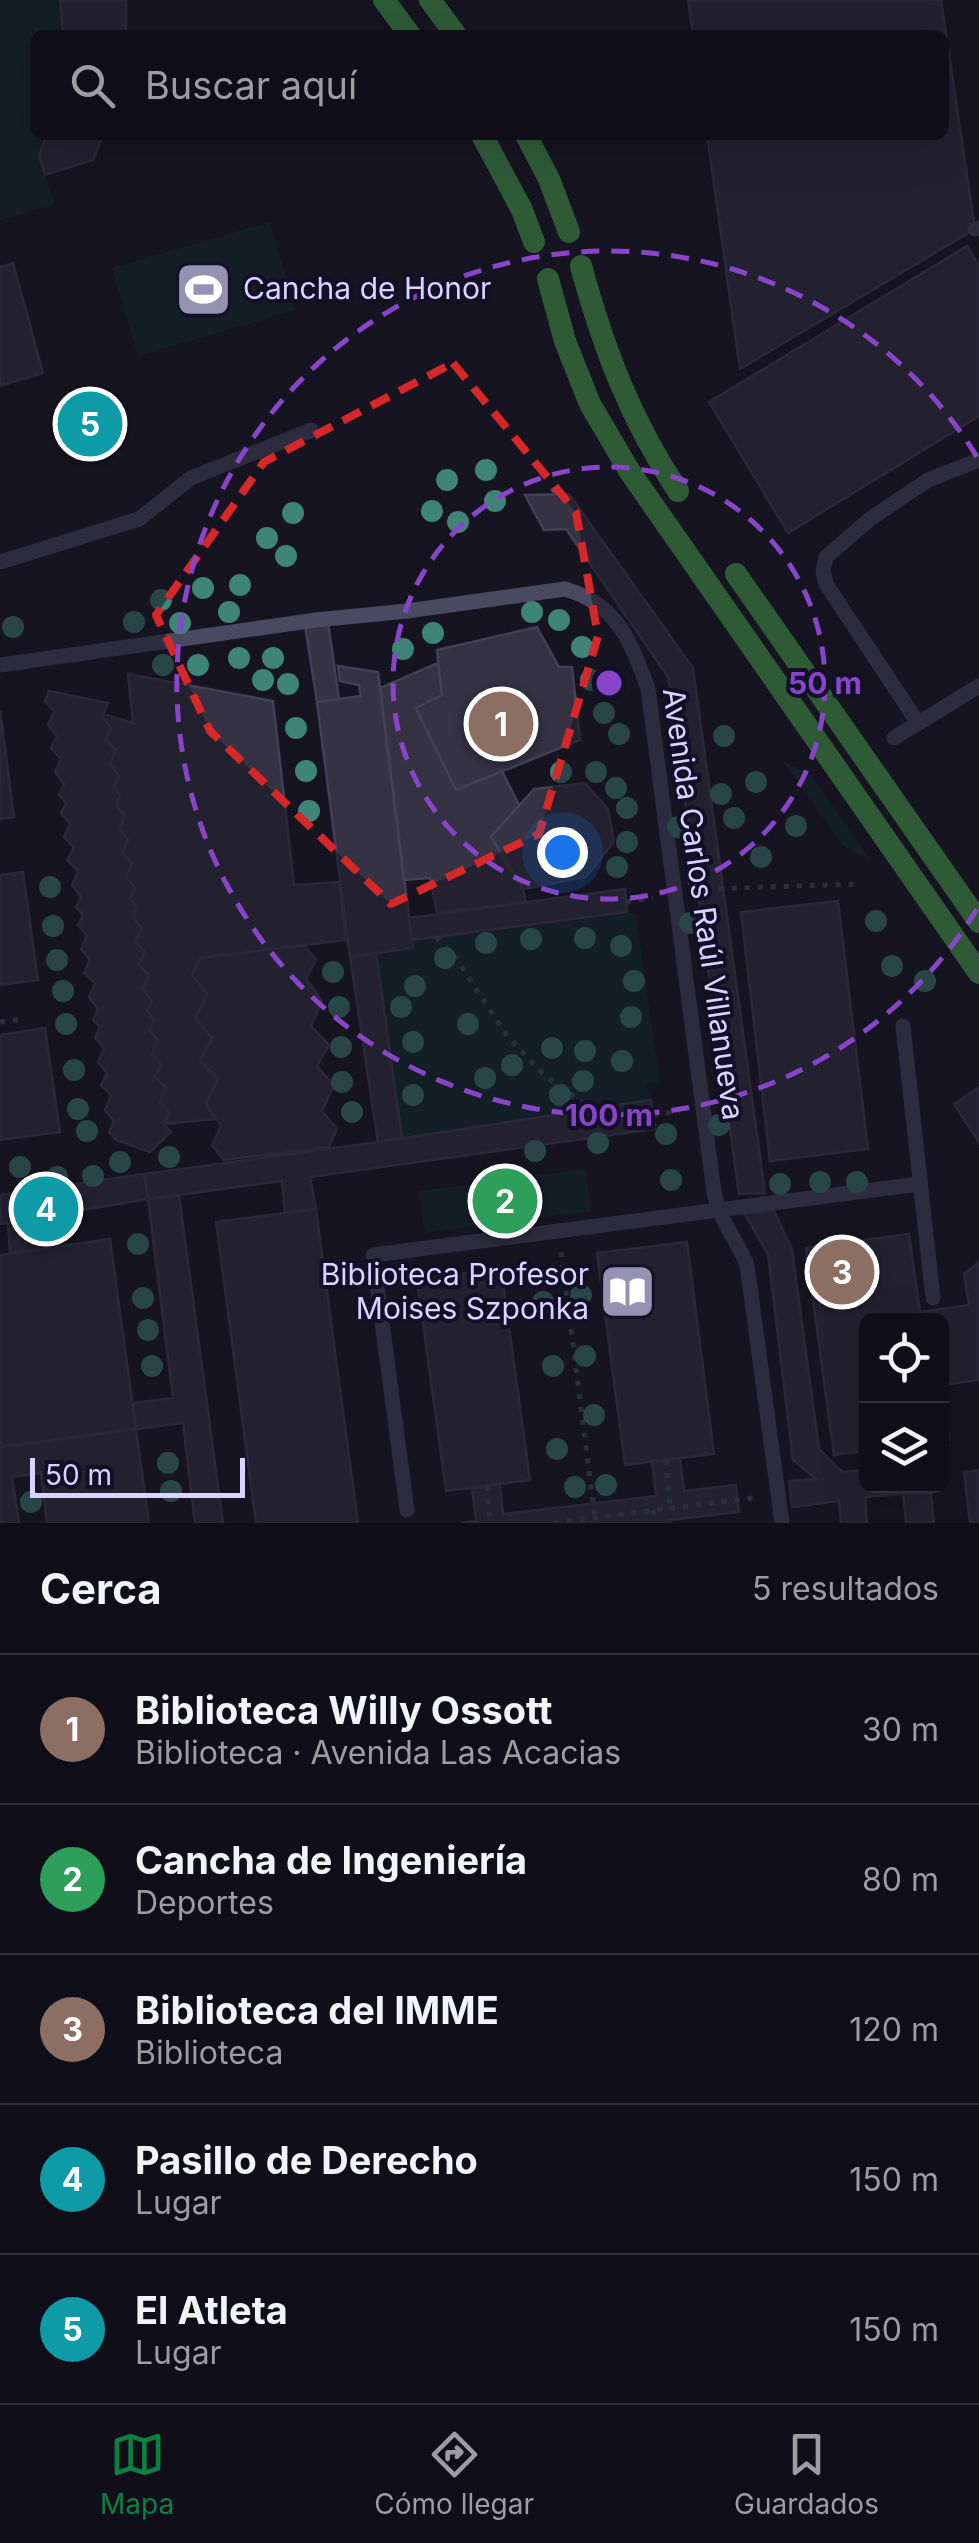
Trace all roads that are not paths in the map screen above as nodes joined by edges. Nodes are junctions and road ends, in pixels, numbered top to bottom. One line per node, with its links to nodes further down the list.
1 (384, 0): 3 (main road)
2 (430, 0): 4 (main road)
3 (406, 30)
4 (452, 30)
5 (485, 140): 8 (main road)
6 (529, 140): 7 (main road)
7 (570, 232)
8 (534, 242)
9 (581, 266): 13 (main road)
10 (548, 280): 21 (main road)
11 (311, 430): 15 (lane)
12 (979, 460): 18 (lane)
13 (687, 504)
14 (720, 551): 20 (main road)
15 (0, 562)
16 (0, 665): 24 (lane, Avenida Carlos Raúl Villanueva)
17 (979, 686): 18 (lane)
18 (918, 724): 19 (lane)
19 (894, 738)
20 (979, 922)
21 (979, 973)
22 (902, 1026): 23 (lane)
23 (919, 1184): 24 (lane); 25 (lane)
24 (717, 1209): 26 (lane); 27 (lane, Avenida Carlos Raúl Villanueva)
25 (932, 1298)
26 (407, 1510)
27 (782, 1523)

